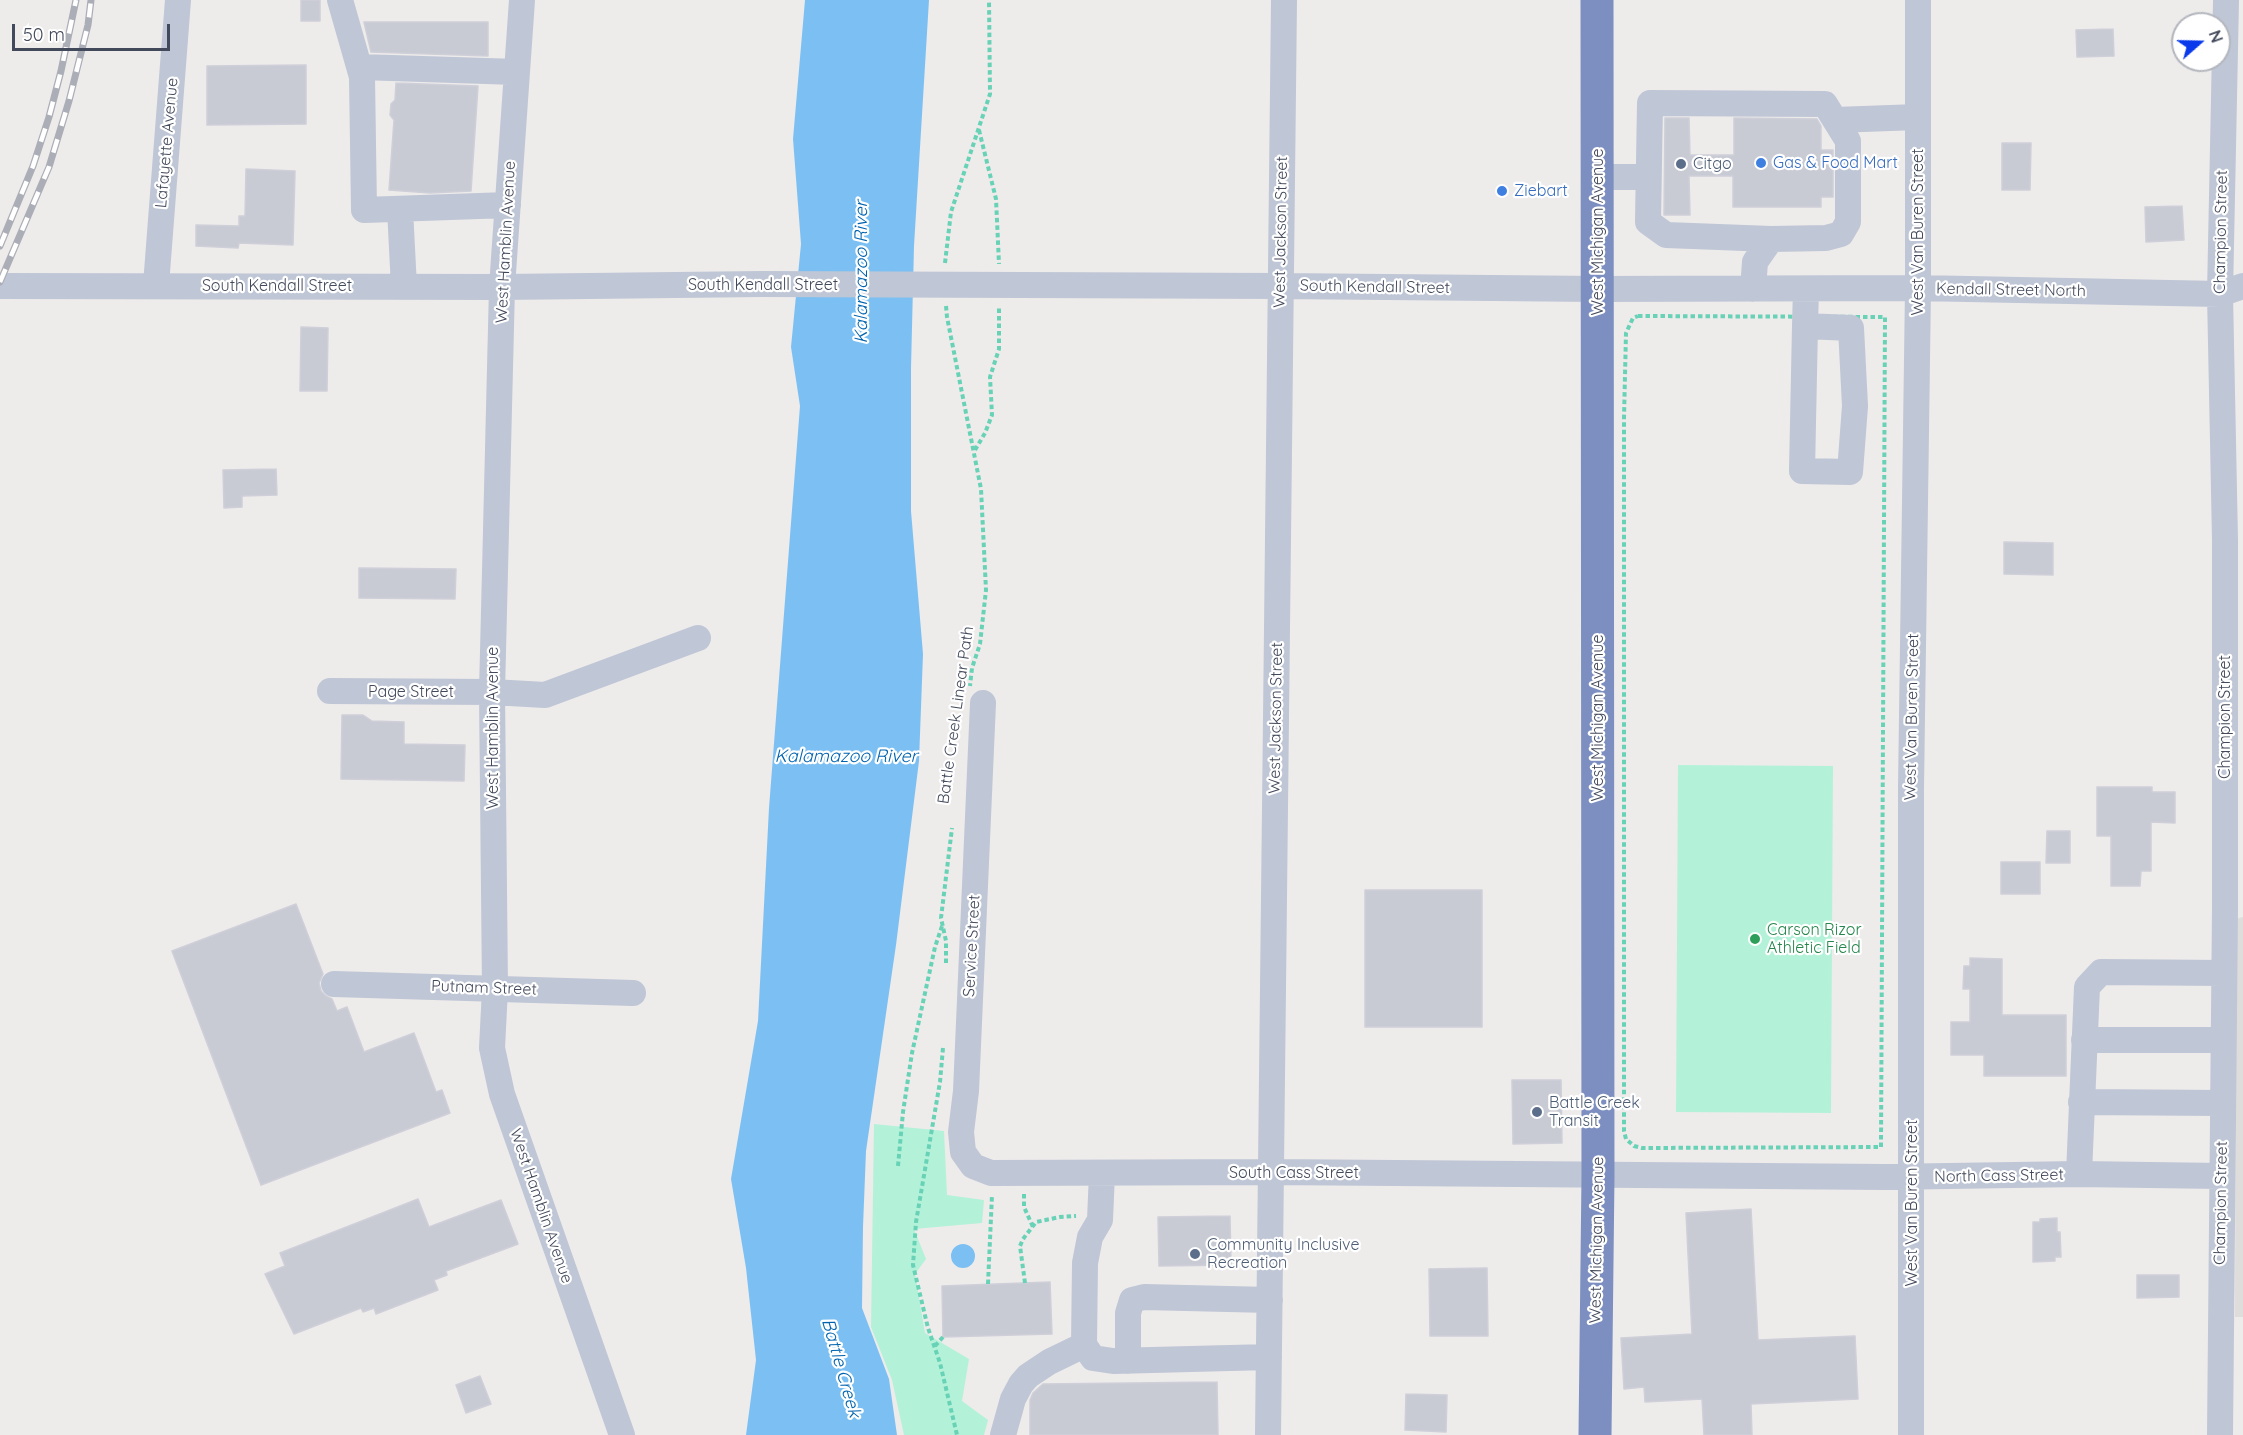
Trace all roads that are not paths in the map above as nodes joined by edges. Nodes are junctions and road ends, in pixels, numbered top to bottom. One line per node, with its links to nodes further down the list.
1 (178, 0): 17 (street, Lafayette Avenue)
2 (340, 0): 8 (street)
3 (522, 0): 9 (street, West Hamblin Avenue)
4 (1284, 0): 19 (street, West Jackson Street)
5 (1597, 0): 12 (highway, West Michigan Avenue)
6 (1918, 0): 10 (street, West Van Buren Street)
7 (2226, 0): 26 (street, Champion Street)
8 (360, 68): 9 (street); 15 (street)
9 (517, 72): 14 (street, West Hamblin Avenue)
10 (1918, 117): 11 (street); 22 (street, West Van Buren Street)
11 (1835, 120): 13 (street); 16 (street)
12 (1598, 177): 13 (street); 23 (highway, West Michigan Avenue)
13 (1648, 177): 16 (street)
14 (508, 205): 15 (street); 21 (street, West Hamblin Avenue)
15 (400, 209): 20 (street)
16 (1771, 239): 24 (street)
17 (156, 285): 18 (street, South Kendall Street); 20 (street, South Kendall Street)
18 (0, 286)
19 (1280, 286): 21 (street, South Kendall Street); 23 (street, South Kendall Street); 42 (street, West Jackson Street)
20 (404, 287): 21 (street, South Kendall Street)
21 (502, 287): 31 (street, West Hamblin Avenue)
22 (1918, 288): 25 (street, Kendall Street North); 26 (street, Kendall Street North); 48 (street, West Van Buren Street)
23 (1598, 289): 24 (street, Kendall Street North); 46 (highway, West Michigan Avenue)
24 (1753, 289): 25 (street, Kendall Street North)
25 (1806, 289): 27 (street)
26 (2232, 290): 28 (street, Champion Street)
27 (1805, 321): 27 (street)
28 (2234, 537): 33 (street, Champion Street)
29 (698, 638): 31 (street, Page Street)
30 (330, 691): 31 (street, Page Street)
31 (492, 692): 36 (street, West Hamblin Avenue)
32 (976, 698): 43 (street, Service Street)
33 (2234, 905): 34 (street, Champion Street)
34 (2224, 973): 38 (street); 39 (street, Champion Street)
35 (334, 984): 36 (street, Putnam Street)
36 (495, 989): 37 (street, Putnam Street); 53 (street, West Hamblin Avenue)
37 (633, 993)
38 (2084, 1040): 39 (street); 40 (street)
39 (2223, 1040): 41 (street, Champion Street)
40 (2081, 1102): 41 (street); 45 (street)
41 (2222, 1103): 47 (street, Champion Street)
42 (1273, 1172): 44 (street, South Cass Street); 46 (street, South Cass Street); 49 (street, West Jackson Street)
43 (992, 1173): 44 (street, South Cass Street)
44 (1102, 1173): 50 (street)
45 (2079, 1174): 47 (street, North Cass Street); 48 (street, North Cass Street)
46 (1598, 1175): 48 (street, North Cass Street); 56 (highway, West Michigan Avenue)
47 (2221, 1176): 58 (street, Champion Street)
48 (1912, 1177): 57 (street, West Van Buren Street)
49 (1270, 1300): 51 (street, West Jackson Street); 52 (street)
50 (1084, 1346): 52 (street); 54 (street)
51 (1269, 1357): 52 (street); 55 (street, West Jackson Street)
52 (1128, 1361)
53 (622, 1435)
54 (1003, 1435)
55 (1268, 1435)
56 (1595, 1435)
57 (1911, 1435)
58 (2220, 1435)

